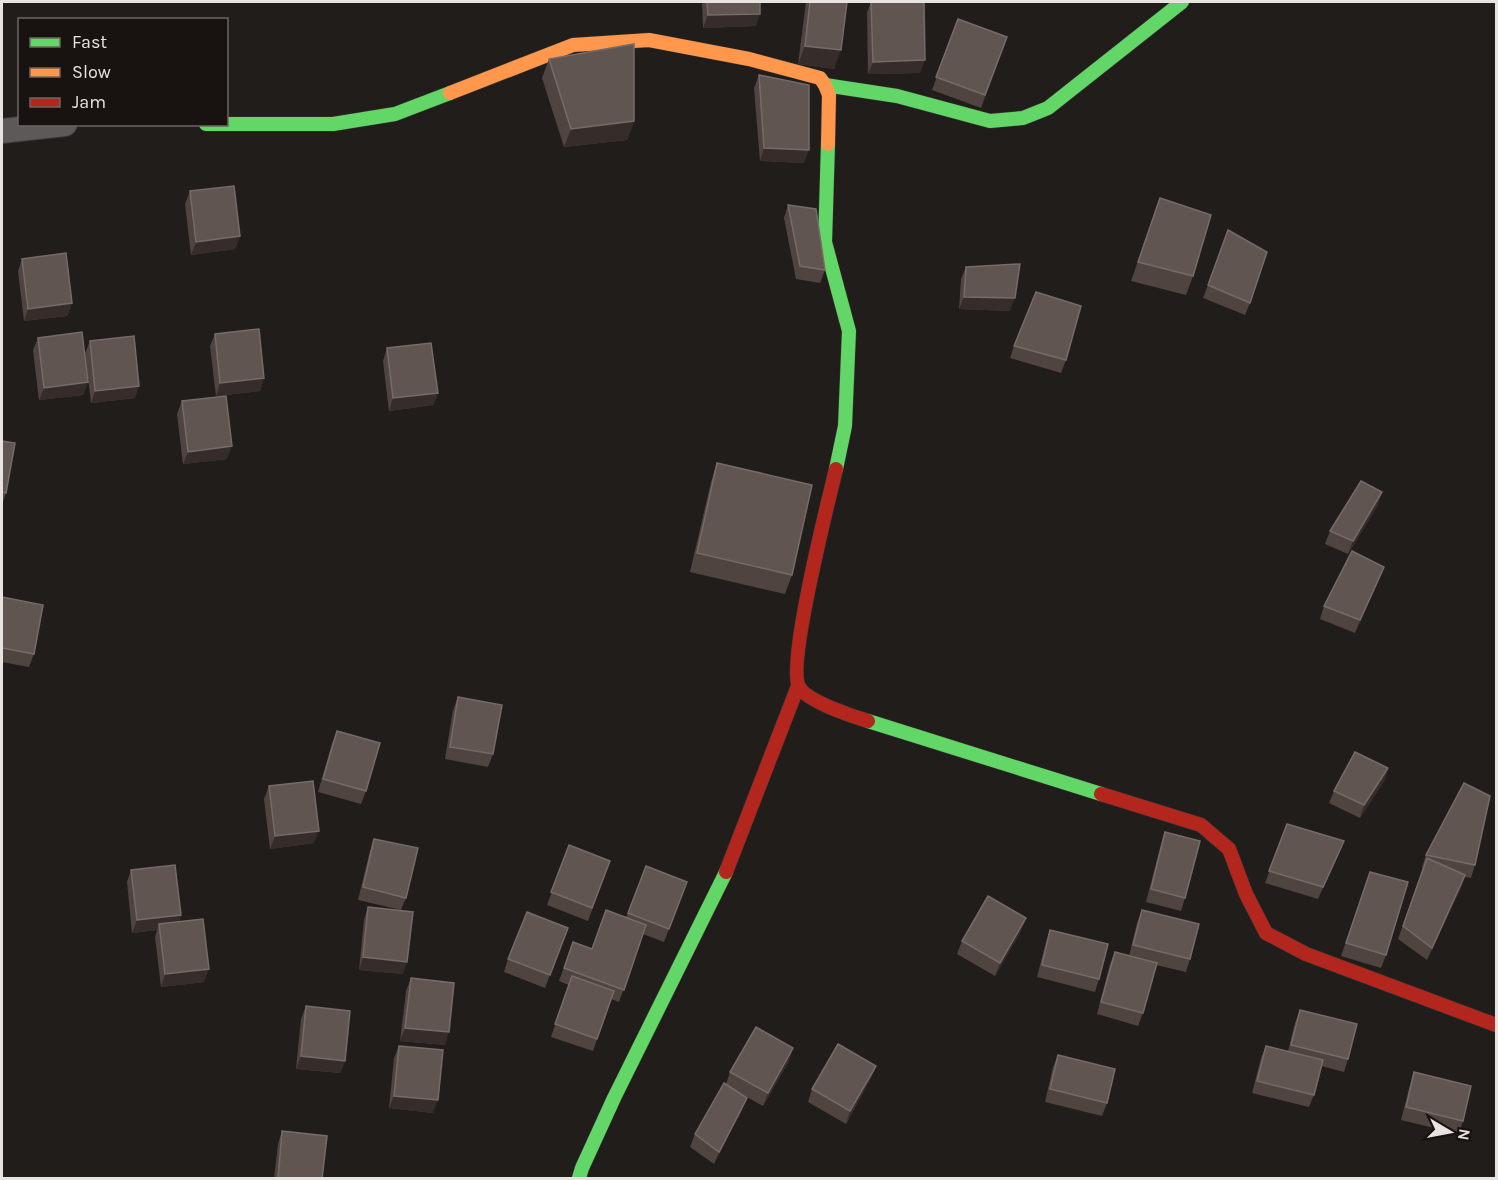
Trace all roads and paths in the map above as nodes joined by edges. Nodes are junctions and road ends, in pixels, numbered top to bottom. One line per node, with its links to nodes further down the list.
1 (1182, 2): 2 (street)
2 (825, 85): 3 (street); 6 (street)
3 (228, 124)
4 (44, 126): 5 (street)
5 (2, 130)
6 (798, 686): 7 (street); 8 (street)
7 (1497, 1025)
8 (579, 1179)

